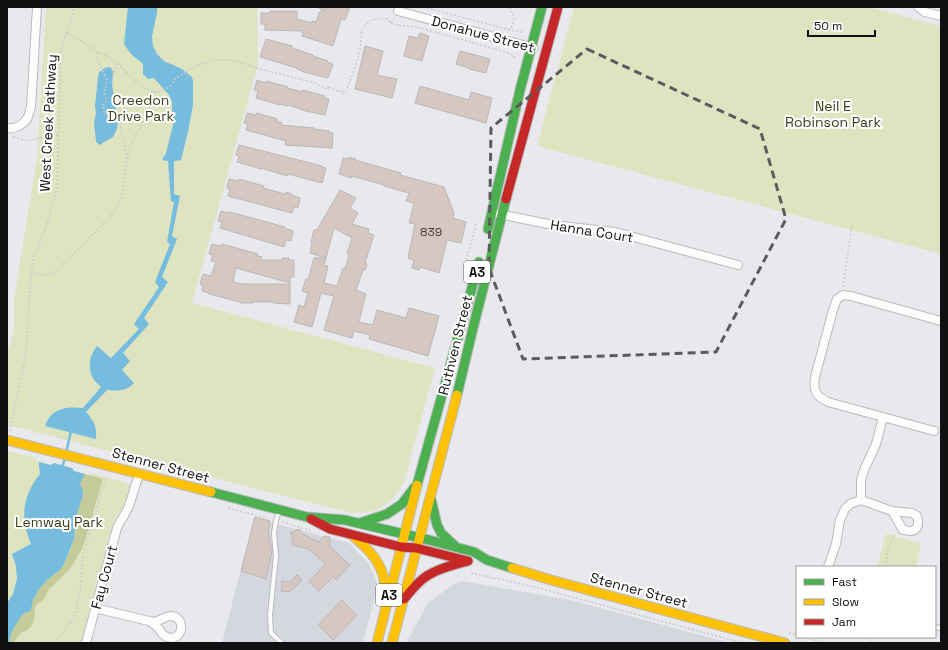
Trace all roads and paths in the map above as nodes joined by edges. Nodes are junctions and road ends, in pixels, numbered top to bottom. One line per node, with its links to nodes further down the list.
1 (37, 7): 19 (street)
2 (75, 7): 11 (path, West Creek Pathway)
3 (423, 7): 4 (path)
4 (510, 7)
5 (542, 7): 12 (main road)
6 (558, 7): 13 (main road, Ruthven Street / A3)
7 (918, 7): 9 (street)
8 (398, 12): 10 (path); 12 (street, Donahue Street)
9 (941, 16)
10 (391, 23): 16 (path); 17 (path)
11 (66, 33): 14 (path); 20 (path, West Creek Pathway)
12 (531, 47): 13 (street, Donahue Street); 23 (main road)
13 (546, 51): 24 (main road, Ruthven Street / A3)
14 (98, 52): 15 (path); 18 (path)
15 (118, 64): 17 (path); 18 (path)
16 (514, 65)
17 (154, 92): 22 (path)
18 (120, 118): 22 (path)
19 (7, 128)
20 (59, 135): 21 (path); 31 (path, West Creek Pathway)
21 (7, 136)
22 (128, 155): 31 (path)
23 (492, 212): 24 (street, Hanna Court); 27 (main road)
24 (502, 215): 29 (street, Hanna Court); 41 (main road, Ruthven Street / A3)
25 (477, 221): 30 (path)
26 (852, 225): 32 (path)
27 (486, 237)
28 (482, 252): 40 (main road, Ruthven Street / A3)
29 (738, 265)
30 (463, 271)
31 (31, 273): 35 (path, West Creek Pathway)
32 (843, 295): 33 (street); 34 (street)
33 (941, 321)
34 (883, 417): 36 (street); 42 (street)
35 (7, 427)
36 (934, 431)
37 (7, 440): 38 (main road, Stenner Street)
38 (140, 474): 44 (main road, Stenner Street); 64 (street, Fay Court)
39 (106, 476): 69 (path)
40 (418, 482): 48 (main road); 52 (main road, Ruthven Street / A3)
41 (431, 496): 53 (main road, Ruthven Street / A3); 56 (main road)
42 (861, 500): 45 (street); 59 (street)
43 (225, 507): 47 (path)
44 (280, 511): 46 (main road, Stenner Street); 47 (lane)
45 (892, 511): 49 (street); 49 (street)
46 (307, 517): 48 (main road, Stenner Street); 51 (main road, Stenner Street)
47 (276, 521): 50 (path); 71 (lane)
48 (360, 523): 52 (main road, Stenner Street)
49 (900, 526): 60 (path)
50 (313, 531)
51 (351, 534): 54 (main road, Stenner Street); 63 (main road)
52 (405, 534): 53 (main road, Stenner Street); 54 (main road, Ruthven Street / A3)
53 (419, 538): 55 (main road, Ruthven Street / A3); 56 (main road, Stenner Street)
54 (402, 547): 55 (main road, Stenner Street); 63 (main road, Ruthven Street / A3)
55 (416, 548): 58 (main road, Stenner Street); 62 (main road, Ruthven Street / A3)
56 (458, 548): 57 (main road, Stenner Street)
57 (487, 560): 58 (main road, Stenner Street); 75 (main road, Stenner Street)
58 (468, 561): 62 (main road)
59 (828, 566)
60 (887, 566)
61 (467, 572): 74 (path)
62 (404, 599): 73 (main road, Ruthven Street / A3)
63 (387, 602): 72 (main road, Ruthven Street / A3)
64 (95, 608): 65 (street); 70 (street, Fay Court)
65 (149, 621)
66 (790, 633): 67 (path)
67 (796, 635)
68 (807, 638): 76 (path)
69 (55, 643)
70 (86, 643)
71 (282, 643)
72 (377, 643)
73 (392, 643)
74 (743, 643)
75 (785, 643)
76 (826, 643)

